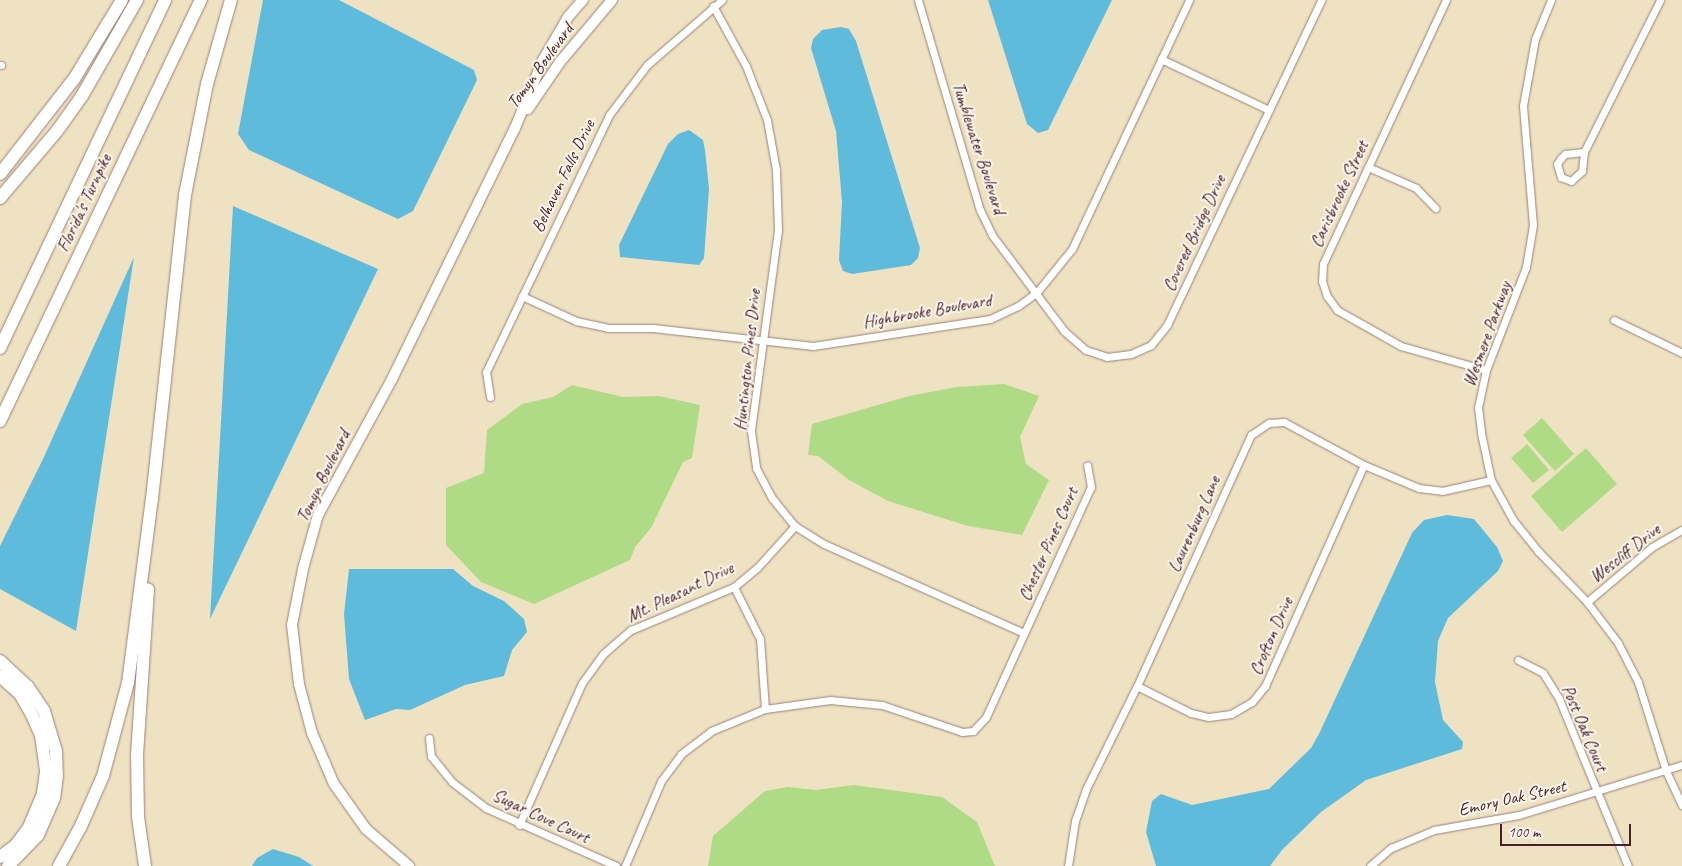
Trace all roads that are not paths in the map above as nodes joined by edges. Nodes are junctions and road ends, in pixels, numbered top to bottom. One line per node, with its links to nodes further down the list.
1 (122, 0): 21 (highway)
2 (137, 0): 22 (highway)
3 (165, 0): 27 (highway, Florida's Turnpike)
4 (201, 0): 33 (highway, Florida's Turnpike)
5 (231, 0): 37 (highway)
6 (584, 0): 18 (street, Tomyn Boulevard)
7 (612, 0): 18 (street, Tomyn Boulevard)
8 (722, 0): 15 (street, Belhaven Falls Drive)
9 (918, 0): 24 (street, Tumblewater Boulevard)
10 (1189, 0): 16 (street, Highbrooke Boulevard)
11 (1321, 0): 17 (street, Covered Bridge Drive)
12 (1446, 0): 20 (street, Carisbrooke Street)
13 (1551, 0): 31 (street, Wesmere Parkway)
14 (1660, 0): 19 (street)
15 (713, 6): 25 (street, Belhaven Falls Drive); 28 (street, Huntington Pines Drive)
16 (1161, 59): 17 (street); 24 (street, Highbrooke Boulevard)
17 (1269, 110): 24 (street, Covered Bridge Drive)
18 (515, 128): 58 (street, Tomyn Boulevard)
19 (1584, 152): 19 (street)
20 (1368, 167): 23 (street); 31 (street, Carisbrooke Street)
21 (0, 174)
22 (0, 198)
23 (1435, 208)
24 (1036, 292): 28 (street, Highbrooke Boulevard)
25 (522, 296): 28 (street, Highbrooke Boulevard); 32 (street, Belhaven Falls Drive)
26 (1614, 320): 30 (street)
27 (3, 339): 29 (highway, Florida's Turnpike)
28 (762, 341): 38 (street, Huntington Pines Drive)
29 (0, 348)
30 (1682, 353)
31 (1486, 370): 36 (street, Wesmere Parkway)
32 (490, 398)
33 (0, 421)
34 (1087, 465): 42 (street, Chester Pines Court)
35 (1364, 465): 36 (street, Laurenburg Lane); 46 (street, Crofton Drive); 46 (street, Laurenburg Lane)
36 (1491, 480): 41 (street, Wesmere Parkway)
37 (152, 499): 56 (highway); 57 (highway)
38 (795, 526): 40 (street, Mt. Pleasant Drive); 42 (street, Huntington Pines Drive)
39 (1682, 530): 41 (street, Wescliff Drive)
40 (734, 587): 47 (street); 53 (street, Mt. Pleasant Drive)
41 (1588, 602): 50 (street, Wesmere Parkway)
42 (1024, 633): 47 (street, Chester Pines Court)
43 (1518, 660): 51 (street, Post Oak Court)
44 (0, 662): 55 (highway)
45 (0, 676): 54 (highway)
46 (1137, 686): 61 (street, Laurenburg Lane)
47 (765, 709): 60 (street, Chester Pines Court)
48 (429, 738): 53 (street, Sugar Cove Court)
49 (1682, 765): 50 (street, Emory Oak Street)
50 (1666, 771): 51 (street, Emory Oak Street); 52 (street, Wesmere Parkway)
51 (1596, 793): 62 (street, Emory Oak Street); 63 (street, Post Oak Court)
52 (1682, 806)
53 (519, 825): 59 (street, Sugar Cove Court)
54 (0, 857)
55 (8, 866)
56 (59, 866)
57 (145, 866)
58 (409, 866)
59 (616, 866)
60 (625, 866)
61 (1068, 866)
62 (1370, 866)
63 (1628, 866)

